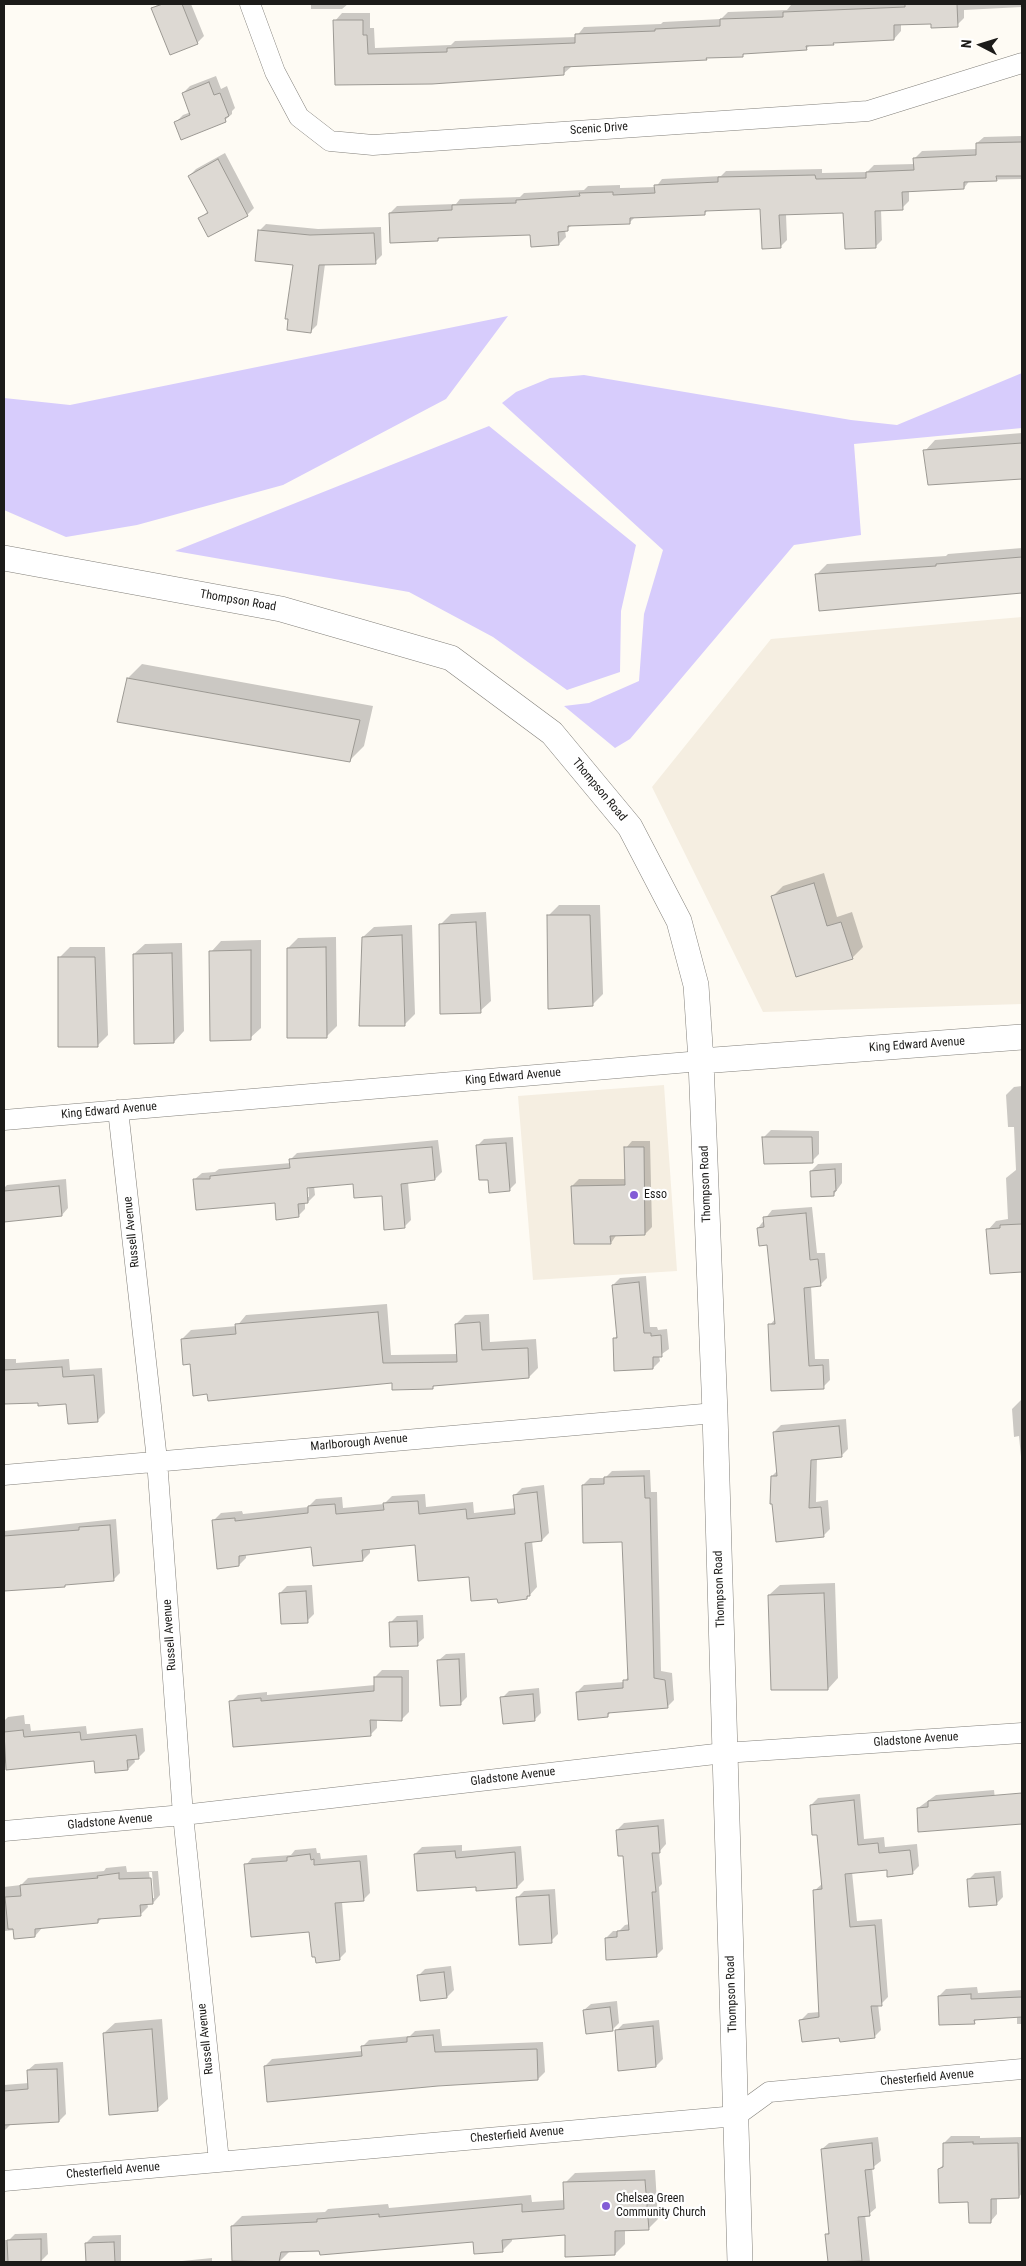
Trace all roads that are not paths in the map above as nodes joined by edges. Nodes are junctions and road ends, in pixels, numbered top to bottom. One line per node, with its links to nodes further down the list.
1 (250, 4): 2 (street, Scenic Drive)
2 (1022, 63)
3 (4, 558): 5 (street, Thompson Road)
4 (1022, 1037): 5 (street, King Edward Avenue)
5 (701, 1061): 6 (street, King Edward Avenue); 8 (street, Thompson Road)
6 (118, 1110): 7 (street, King Edward Avenue); 9 (street, Russell Avenue)
7 (4, 1120)
8 (715, 1413): 9 (street, Marlborough Avenue); 12 (street, Thompson Road)
9 (157, 1460): 10 (street, Marlborough Avenue); 13 (street, Russell Avenue)
10 (4, 1475)
11 (1022, 1733): 12 (street, Gladstone Avenue)
12 (724, 1753): 13 (street, Gladstone Avenue); 16 (street, Thompson Road)
13 (183, 1815): 14 (street, Gladstone Avenue); 17 (street, Russell Avenue)
14 (4, 1831)
15 (1022, 2069): 16 (street, Chesterfield Avenue)
16 (736, 2116): 17 (street, Chesterfield Avenue); 19 (street, Thompson Road)
17 (220, 2161): 18 (street, Chesterfield Avenue)
18 (4, 2181)
19 (740, 2262)

